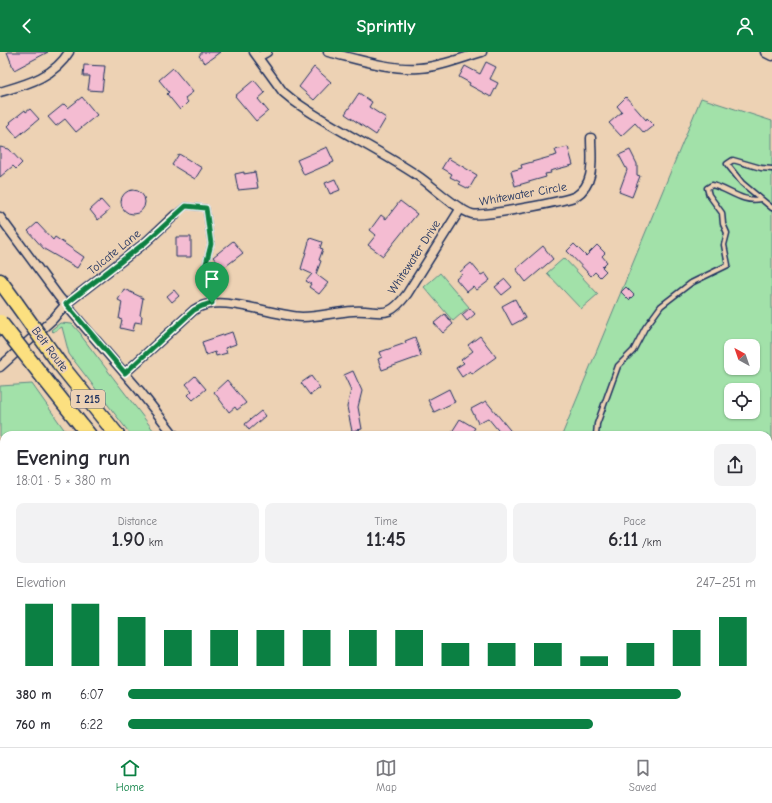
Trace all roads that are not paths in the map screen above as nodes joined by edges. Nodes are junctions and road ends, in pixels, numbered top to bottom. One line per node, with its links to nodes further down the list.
1 (68, 52): 8 (street)
2 (267, 52): 6 (street)
3 (328, 52): 4 (street)
4 (482, 52)
5 (766, 52): 7 (street)
6 (256, 54): 12 (street)
7 (772, 55)
8 (0, 92)
9 (591, 138): 12 (street, Whitewater Circle)
10 (772, 169): 11 (lane)
11 (760, 199): 13 (lane); 25 (lane)
12 (460, 208): 17 (street, Whitewater Drive)
13 (772, 208)
14 (175, 215): 17 (lane); 18 (street, Tolcate Lane)
15 (0, 217): 18 (street)
16 (0, 281): 23 (highway, Belt Route / I 215, bridge)
17 (212, 303): 21 (street, Whitewater Drive)
18 (66, 304): 20 (street, Tolcate Lane); 21 (street)
19 (0, 322): 22 (highway, Belt Route / I 215, bridge)
20 (0, 367)
21 (125, 373): 24 (street)
22 (86, 431)
23 (114, 431)
24 (171, 431)
25 (596, 431)

